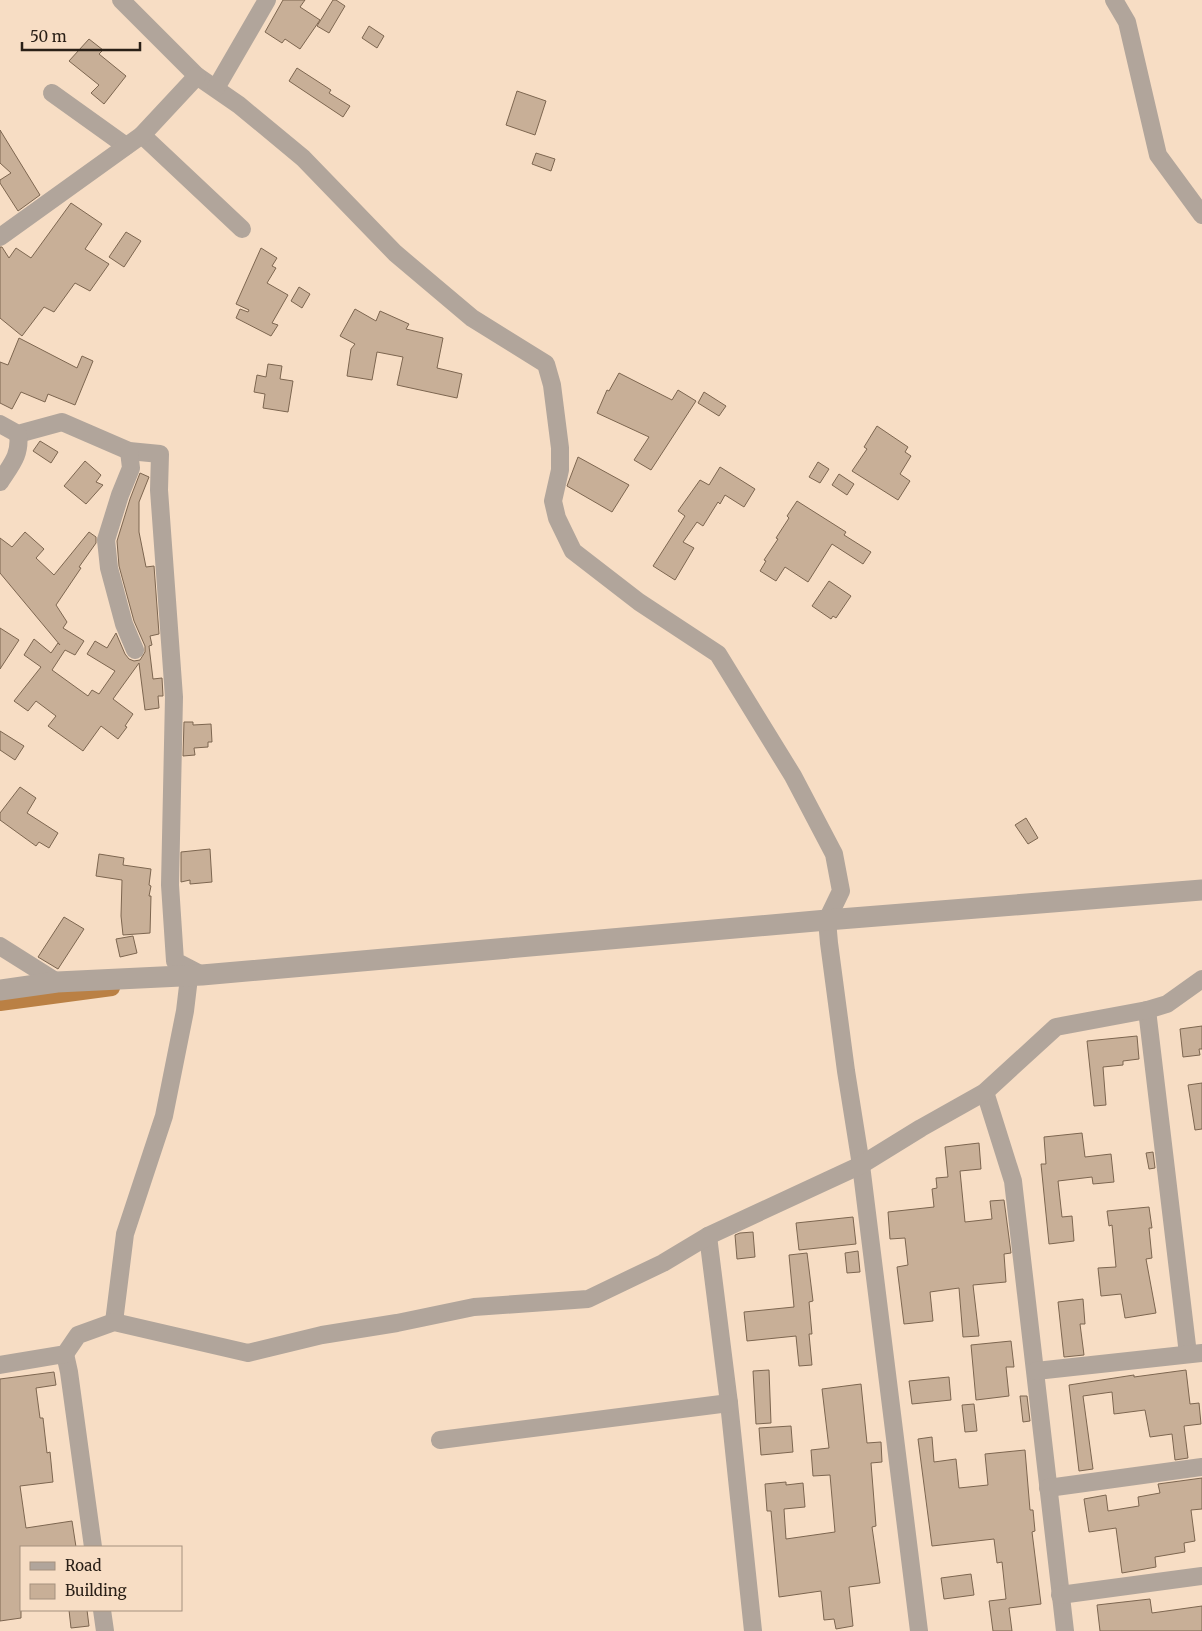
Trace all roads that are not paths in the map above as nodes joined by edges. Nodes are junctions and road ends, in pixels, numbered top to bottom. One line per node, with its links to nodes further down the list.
1 (121, 0): 4 (street)
2 (268, 0): 5 (street)
3 (1114, 0): 9 (street)
4 (197, 76): 5 (street); 7 (street)
5 (216, 88): 18 (street)
6 (52, 93): 8 (street)
7 (142, 136): 8 (street); 10 (street)
8 (126, 146): 11 (street)
9 (1202, 215)
10 (242, 229)
11 (0, 237)
12 (0, 424): 13 (street)
13 (18, 434): 14 (street); 15 (street)
14 (129, 450): 16 (street); 20 (street)
15 (0, 482)
16 (136, 650)
17 (1202, 890): 18 (street)
18 (827, 920): 20 (street); 26 (street)
19 (0, 946): 22 (street)
20 (195, 980): 22 (street); 28 (street)
21 (1202, 980): 24 (street)
22 (57, 982): 23 (street)
23 (0, 990)
24 (1147, 1010): 25 (street); 29 (street)
25 (985, 1092): 26 (street); 32 (street)
26 (861, 1166): 27 (street); 43 (street)
27 (708, 1236): 28 (street); 33 (street)
28 (114, 1322): 30 (street)
29 (1195, 1353): 32 (street)
30 (65, 1354): 31 (street); 37 (street)
31 (0, 1366)
32 (1036, 1371): 36 (street)
33 (729, 1403): 34 (street); 42 (street)
34 (440, 1440)
35 (1202, 1467): 36 (street)
36 (1048, 1488): 39 (street)
37 (93, 1546)
38 (1202, 1576): 39 (street)
39 (1060, 1595): 44 (street)
40 (102, 1611): 41 (street)
41 (105, 1631)
42 (753, 1631)
43 (919, 1631)
44 (1065, 1631)

